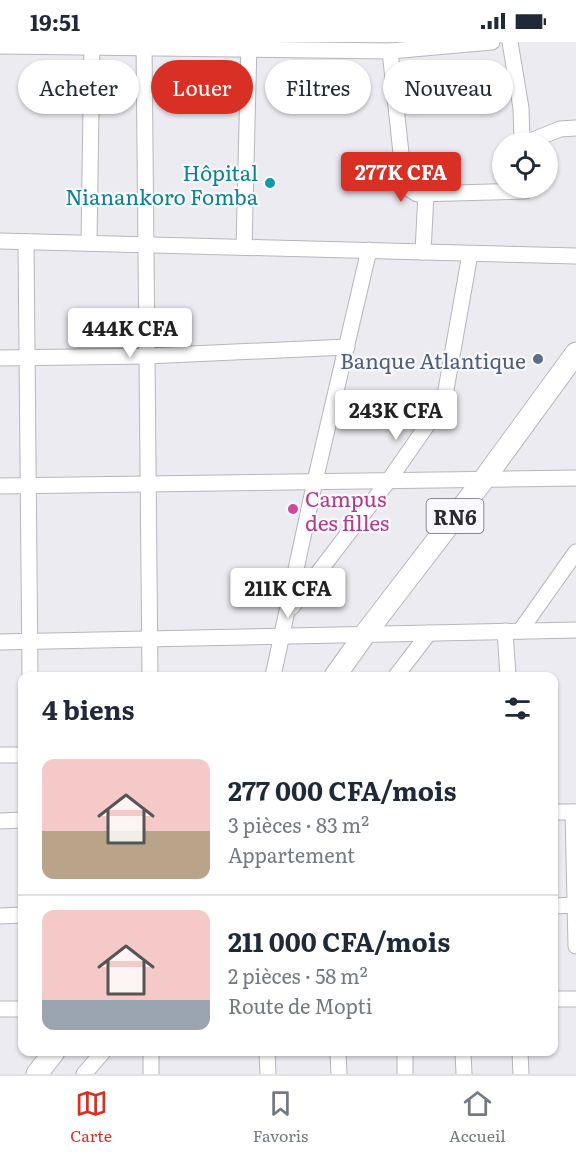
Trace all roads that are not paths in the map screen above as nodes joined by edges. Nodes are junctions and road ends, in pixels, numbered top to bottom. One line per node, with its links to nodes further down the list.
1 (492, 42): 7 (street)
2 (510, 42): 9 (street)
3 (92, 45): 4 (street); 5 (street); 15 (street)
4 (144, 45): 6 (street); 16 (street)
5 (0, 46)
6 (249, 46): 7 (street); 17 (street)
7 (390, 51): 12 (street)
8 (576, 128): 10 (street)
9 (521, 132)
10 (553, 132)
11 (492, 192): 12 (street)
12 (426, 193): 19 (street)
13 (0, 241): 14 (street)
14 (26, 242): 15 (street); 26 (street)
15 (89, 243): 16 (street)
16 (146, 244): 17 (street); 24 (street)
17 (244, 247): 18 (street)
18 (369, 250): 19 (street); 22 (street)
19 (423, 252): 20 (street)
20 (470, 254): 21 (street); 29 (street)
21 (576, 256)
22 (347, 347): 24 (street); 30 (street)
23 (576, 353): 28 (highway, RN6)
24 (147, 356): 26 (street); 31 (street)
25 (0, 358): 26 (street)
26 (27, 359): 32 (street)
27 (576, 478): 28 (street)
28 (483, 479): 29 (street); 39 (highway, RN6)
29 (389, 480): 30 (street); 35 (street)
30 (315, 481): 31 (street); 35 (street)
31 (148, 483): 32 (street); 41 (street)
32 (28, 485): 33 (street); 42 (street)
33 (0, 486)
34 (576, 552): 37 (street)
35 (288, 612): 40 (street)
36 (576, 630): 37 (street)
37 (513, 631): 38 (street); 49 (street)
38 (429, 633): 39 (street); 48 (street)
39 (364, 634): 40 (street); 47 (highway, RN6)
40 (283, 636): 41 (street); 46 (street)
41 (150, 638): 42 (street); 45 (street)
42 (30, 641): 43 (street); 44 (street)
43 (0, 642)
44 (30, 672)
45 (150, 672)
46 (274, 672)
47 (338, 672)
48 (400, 672)
49 (508, 672)
50 (0, 755): 51 (street)
51 (18, 755)
52 (558, 812): 53 (street)
53 (574, 812): 56 (street)
54 (18, 820): 55 (street)
55 (0, 821)
56 (576, 905): 57 (street); 60 (street)
57 (558, 906)
58 (18, 915): 59 (street)
59 (0, 916)
60 (576, 946)
61 (558, 999): 62 (street)
62 (576, 999)
63 (18, 1009): 64 (street)
64 (0, 1010)
65 (51, 1056): 73 (highway)
66 (100, 1056): 74 (street)
67 (151, 1056): 75 (street)
68 (267, 1056): 76 (street)
69 (338, 1056): 77 (street)
70 (405, 1056): 78 (street)
71 (463, 1056): 79 (street)
72 (520, 1056): 80 (street)
73 (37, 1074)
74 (84, 1074)
75 (151, 1074)
76 (268, 1074)
77 (339, 1074)
78 (405, 1074)
79 (464, 1074)
80 (521, 1074)

